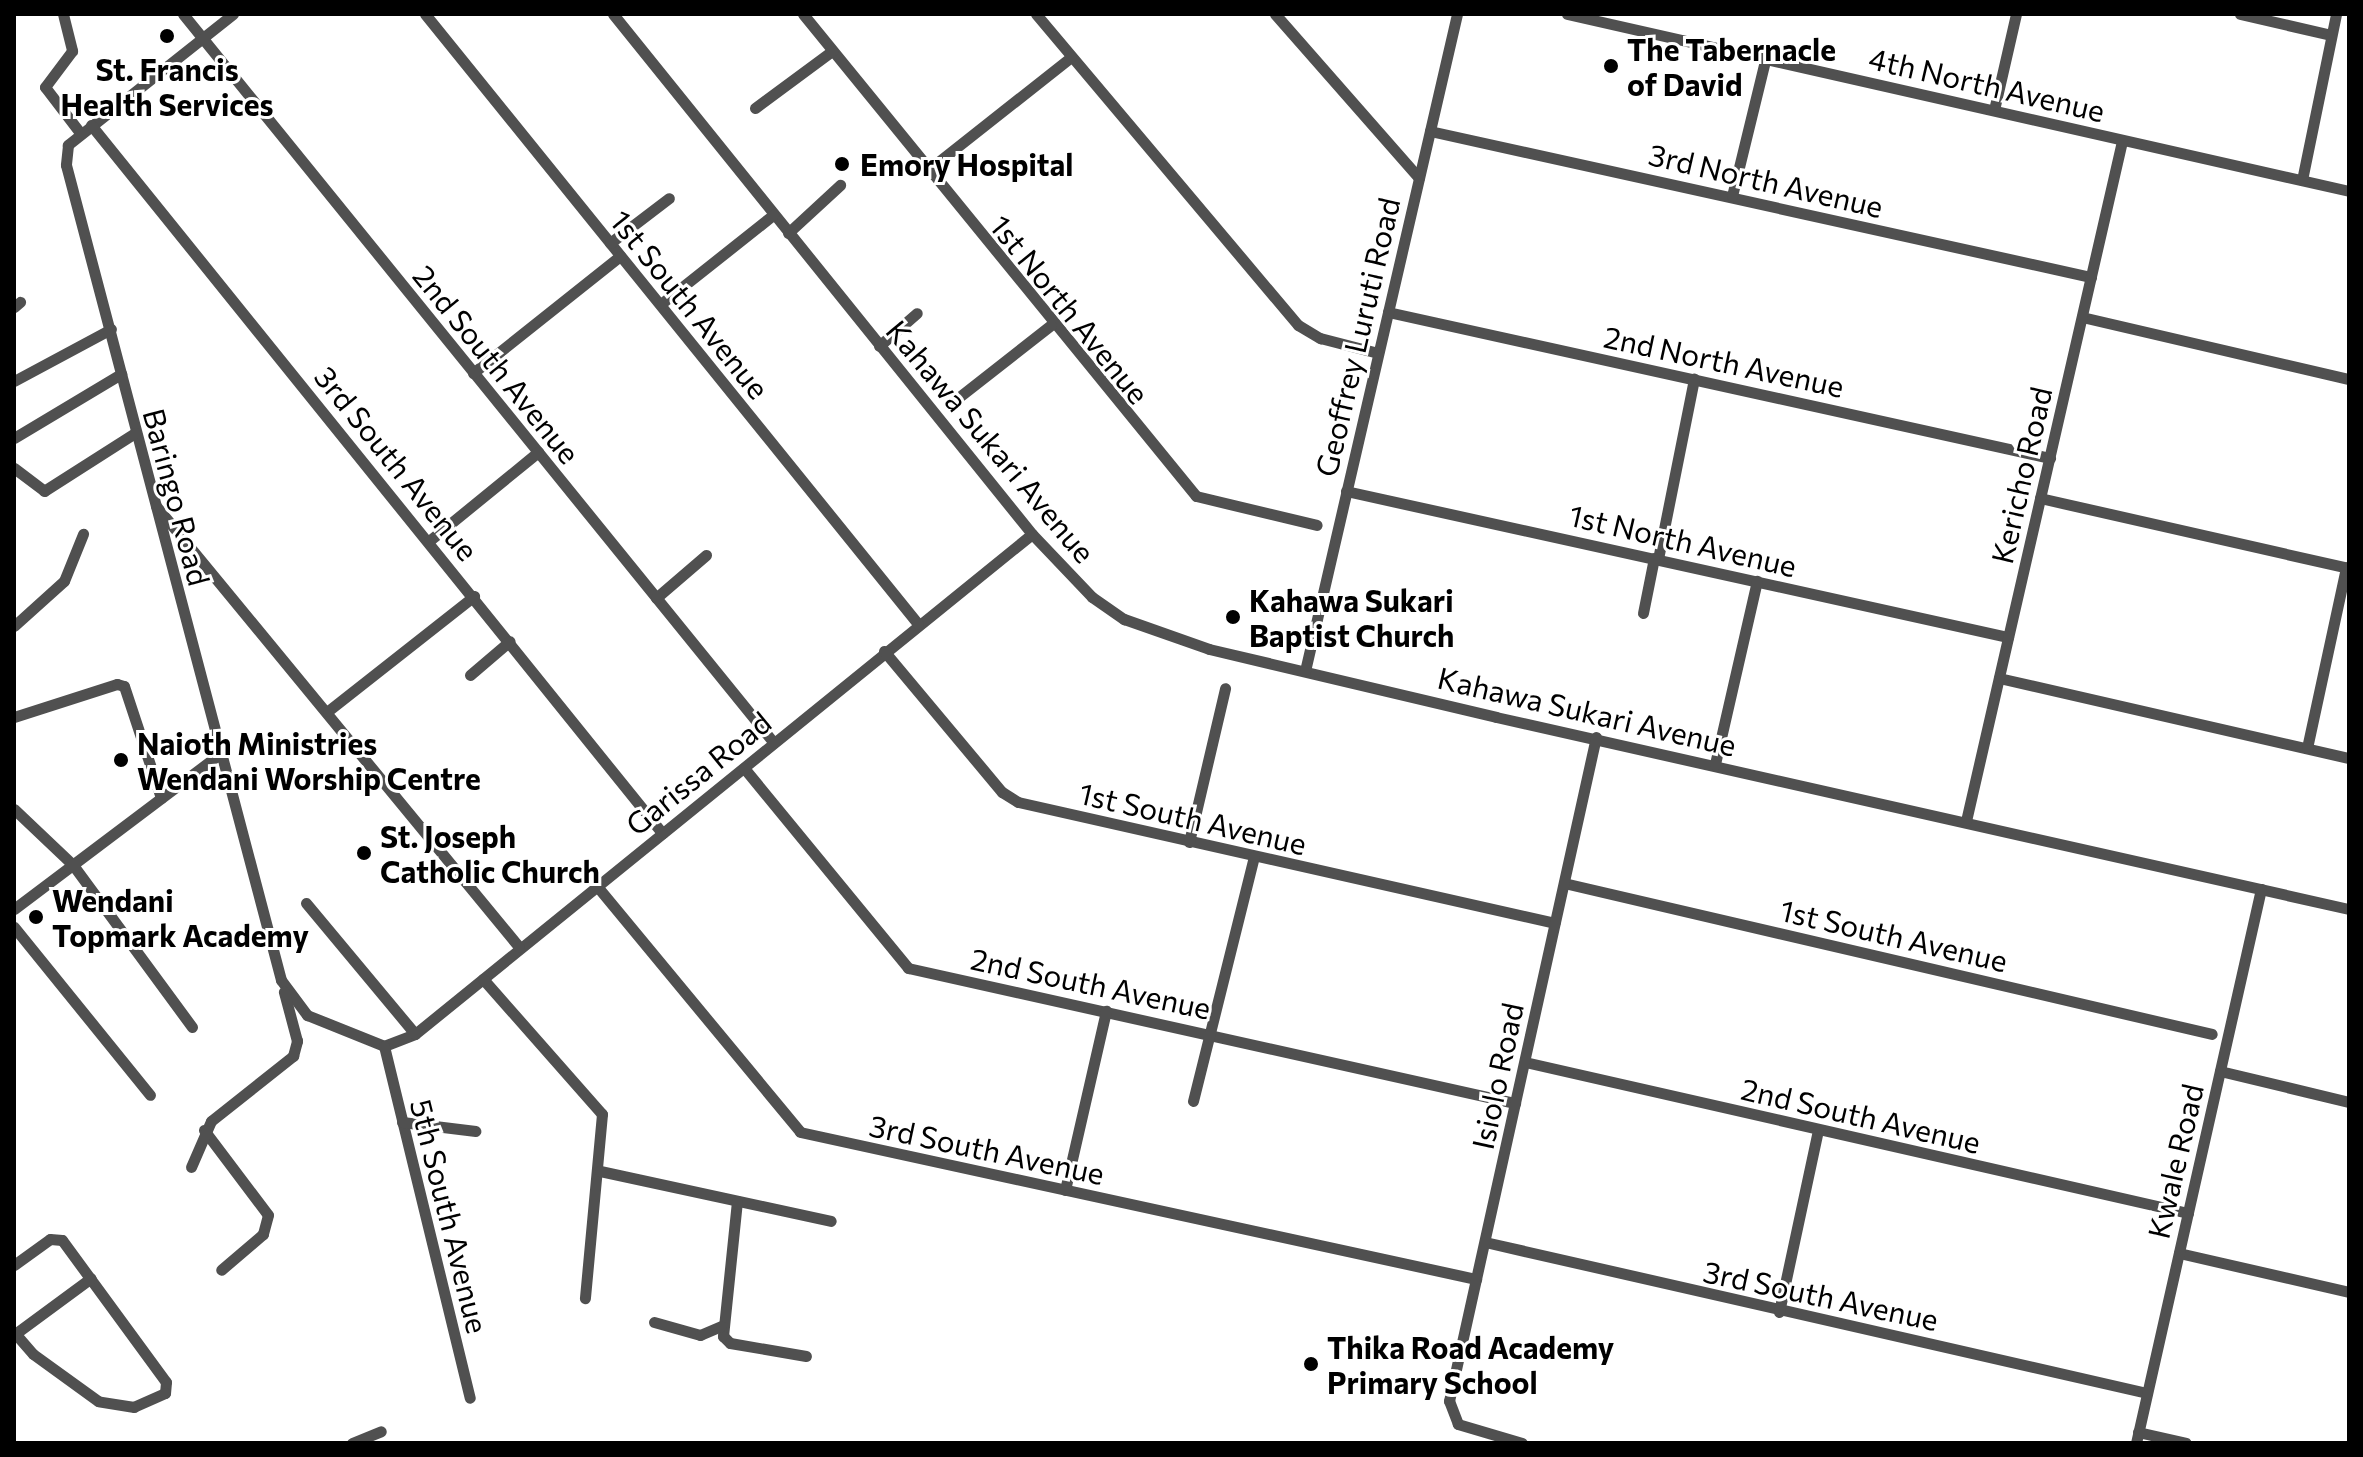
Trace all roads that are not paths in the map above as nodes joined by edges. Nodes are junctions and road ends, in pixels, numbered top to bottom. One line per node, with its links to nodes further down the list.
1 (63, 14): 24 (street)
2 (183, 14): 16 (street, 2nd South Avenue)
3 (233, 14): 16 (street, Baringo Road)
4 (425, 14): 35 (street, 1st South Avenue)
5 (613, 14): 33 (street, Kahawa Sukari Avenue)
6 (803, 14): 17 (street, 1st North Avenue)
7 (1036, 14): 19 (street)
8 (1275, 14): 27 (street)
9 (1457, 14): 23 (street, Geoffrey Luruti Road)
10 (1567, 14): 14 (street, 4th North Avenue)
11 (2016, 14): 21 (street)
12 (2240, 14): 15 (street)
13 (2336, 14): 15 (street)
14 (1584, 16): 18 (street, 4th North Avenue)
15 (2331, 35): 28 (street)
16 (202, 39): 22 (street, Baringo Road); 46 (street, 2nd South Avenue)
17 (832, 51): 20 (street); 26 (street, 1st North Avenue)
18 (1766, 56): 21 (street, 4th North Avenue); 31 (street)
19 (1071, 57): 26 (street); 45 (street)
20 (755, 108)
21 (1994, 110): 25 (street, 4th North Avenue)
22 (91, 125): 24 (street, Baringo Road); 63 (street, 3rd South Avenue)
23 (1430, 131): 27 (street, Geoffrey Luruti Road); 31 (street, 3rd North Avenue)
24 (81, 134): 43 (street, Baringo Road)
25 (2122, 141): 28 (street, 4th North Avenue); 37 (street, Kericho Road)
26 (928, 170): 42 (street, 1st North Avenue)
27 (1419, 178): 39 (street, Geoffrey Luruti Road)
28 (2302, 180): 30 (street, 4th North Avenue)
29 (840, 185): 34 (street)
30 (2349, 191)
31 (1732, 196): 37 (street, 3rd North Avenue)
32 (669, 198): 35 (street)
33 (773, 215): 34 (street, Kahawa Sukari Avenue); 38 (street)
34 (788, 233): 44 (street, Kahawa Sukari Avenue)
35 (610, 243): 36 (street, 1st South Avenue)
36 (620, 256): 38 (street, 1st South Avenue); 46 (street)
37 (2091, 277): 41 (street, Kericho Road)
38 (662, 303): 71 (street, 1st South Avenue)
39 (1388, 312): 45 (street, Geoffrey Luruti Road); 48 (street, 2nd North Avenue)
40 (917, 313): 44 (street)
41 (2082, 317): 49 (street); 55 (street, Kericho Road)
42 (1051, 325): 51 (street); 60 (street, 1st North Avenue)
43 (111, 329): 47 (street, Baringo Road); 50 (street)
44 (879, 346): 62 (street, Kahawa Sukari Avenue)
45 (1378, 353): 57 (street, Geoffrey Luruti Road)
46 (473, 373): 54 (street, 2nd South Avenue)
47 (121, 374): 52 (street, Baringo Road); 53 (street)
48 (1694, 379): 55 (street, 2nd North Avenue); 65 (street)
49 (2349, 379)
50 (14, 381)
51 (954, 401)
52 (135, 433): 56 (street); 59 (street, Baringo Road)
53 (14, 438)
54 (538, 452): 63 (street); 69 (street, 2nd South Avenue)
55 (2050, 458): 58 (street, Kericho Road)
56 (14, 468)
57 (1346, 491): 60 (street, Geoffrey Luruti Road); 65 (street, 1st North Avenue)
58 (2040, 498): 66 (street); 73 (street, Kericho Road)
59 (151, 500): 80 (street); 85 (street, Baringo Road)
60 (1338, 529): 76 (street, Geoffrey Luruti Road)
61 (83, 534): 72 (street)
62 (1032, 534): 71 (street, Garissa Road); 76 (street, Kahawa Sukari Avenue)
63 (429, 541): 68 (street, 3rd South Avenue)
64 (706, 555): 69 (street)
65 (1656, 559): 67 (street, 1st North Avenue); 70 (street)
66 (2348, 568): 84 (street)
67 (1757, 581): 73 (street, 1st North Avenue); 87 (street)
68 (474, 596): 74 (street, 3rd South Avenue); 80 (street)
69 (656, 598): 83 (street, 2nd South Avenue)
70 (1643, 613)
71 (918, 624): 75 (street, Garissa Road)
72 (14, 626)
73 (2008, 637): 78 (street, Kericho Road)
74 (510, 641): 77 (street); 92 (street, 3rd South Avenue)
75 (884, 651): 83 (street, Garissa Road); 93 (street, 1st South Avenue)
76 (1305, 671): 82 (street, Kahawa Sukari Avenue)
77 (470, 675)
78 (1999, 678): 84 (street); 91 (street, Kericho Road)
79 (1225, 688): 93 (street)
80 (328, 711): 104 (street)
81 (14, 717): 89 (street)
82 (1596, 737): 87 (street, Kahawa Sukari Avenue); 96 (street, Isiolo Road)
83 (774, 743): 88 (street, Garissa Road)
84 (2307, 748): 86 (street)
85 (224, 751): 89 (street); 106 (street, Baringo Road)
86 (2349, 758)
87 (1715, 764): 91 (street, Kahawa Sukari Avenue)
88 (744, 768): 92 (street, Garissa Road); 107 (street, 2nd South Avenue)
89 (161, 798): 95 (street)
90 (14, 809): 95 (street)
91 (1966, 821): 98 (street, Kahawa Sukari Avenue)
92 (662, 833): 97 (street, Garissa Road)
93 (1189, 842): 94 (street, 1st South Avenue)
94 (1254, 857): 102 (street, 1st South Avenue); 110 (street)
95 (73, 865): 100 (street); 108 (street)
96 (1564, 883): 102 (street, Isiolo Road); 111 (street, 1st South Avenue)
97 (596, 885): 104 (street, Garissa Road); 125 (street, 3rd South Avenue)
98 (2261, 889): 101 (street, Kahawa Sukari Avenue); 111 (street, Kwale Road)
99 (306, 903): 109 (street)
100 (14, 909)
101 (2349, 909)
102 (1555, 923): 113 (street, Isiolo Road)
103 (14, 927): 115 (street)
104 (519, 947): 105 (street, Garissa Road)
105 (483, 979): 109 (street, Garissa Road); 124 (street)
106 (281, 980): 112 (street, Baringo Road); 120 (street)
107 (1106, 1011): 110 (street, 2nd South Avenue); 125 (street)
108 (192, 1027)
109 (415, 1034): 112 (street, Garissa Road)
110 (1208, 1034): 116 (street); 118 (street, 2nd South Avenue)
111 (2220, 1036): 114 (street, Kwale Road)
112 (384, 1046): 119 (street, 5th South Avenue)
113 (1525, 1062): 118 (street, Isiolo Road); 121 (street, 2nd South Avenue)
114 (2220, 1071): 117 (street); 127 (street, Kwale Road)
115 (150, 1095)
116 (1193, 1101)
117 (2349, 1102)
118 (1515, 1103): 129 (street, Isiolo Road)
119 (402, 1122): 122 (street); 143 (street, 5th South Avenue)
120 (204, 1130): 123 (street); 132 (street)
121 (1818, 1130): 127 (street, 2nd South Avenue); 137 (street)
122 (475, 1131)
123 (191, 1167)
124 (600, 1171): 126 (street); 136 (street)
125 (1065, 1190): 134 (street, 3rd South Avenue)
126 (737, 1201): 128 (street); 139 (street)
127 (2188, 1213): 130 (street, Kwale Road)
128 (831, 1221)
129 (1485, 1242): 134 (street, Isiolo Road); 137 (street, 3rd South Avenue)
130 (2179, 1253): 135 (street); 142 (street, Kwale Road)
131 (14, 1265): 133 (street)
132 (221, 1270)
133 (91, 1278): 140 (street); 140 (street)
134 (1476, 1279): 147 (street, Isiolo Road)
135 (2349, 1292)
136 (585, 1298)
137 (1779, 1312): 142 (street, 3rd South Avenue)
138 (654, 1322): 139 (street)
139 (721, 1326): 141 (street)
140 (14, 1333)
141 (806, 1356)
142 (2147, 1393): 145 (street, Kwale Road)
143 (470, 1398)
144 (381, 1431): 146 (street)
145 (2137, 1438): 148 (street)
146 (352, 1443)
147 (1522, 1443)
148 (2186, 1443)

